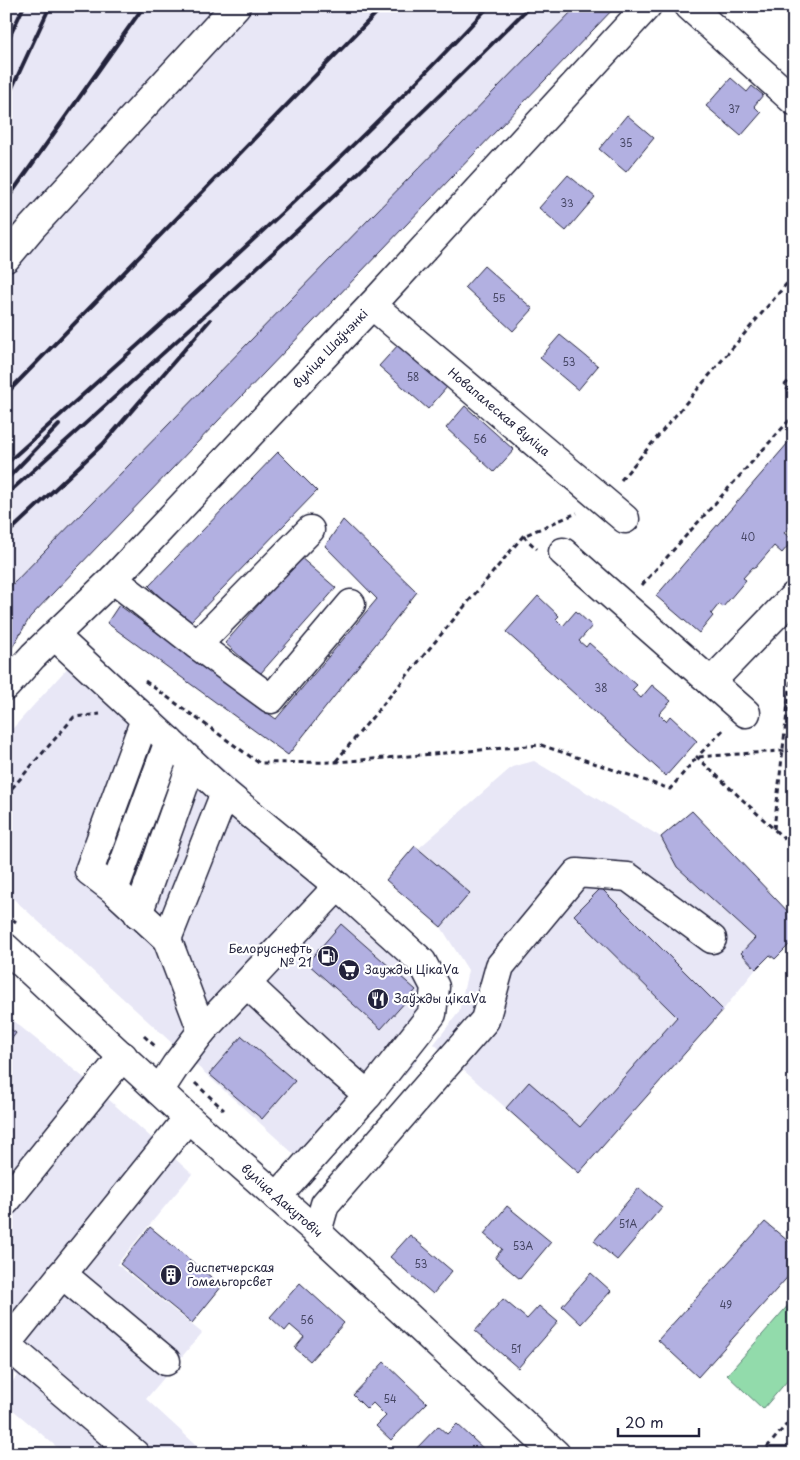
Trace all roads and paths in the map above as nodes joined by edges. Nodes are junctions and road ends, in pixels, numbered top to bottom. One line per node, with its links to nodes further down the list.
1 (236, 6): 5 (street)
2 (647, 6): 7 (street, вуліца Шаўчэнкі)
3 (690, 6): 4 (street)
4 (794, 101)
5 (6, 258)
6 (794, 275): 11 (path)
7 (372, 305): 11 (street, Новапалеская вуліца); 15 (street, вуліца Шаўчэнкі)
8 (794, 375): 9 (path)
9 (794, 394)
10 (794, 415): 16 (path)
11 (604, 501): 12 (street, Новапалеская вуліца); 31 (path)
12 (625, 519)
13 (310, 530): 20 (street)
14 (563, 552): 22 (street)
15 (113, 579): 19 (street, вуліца Шаўчэнкі); 20 (street)
16 (636, 593)
17 (794, 596): 22 (street)
18 (351, 604): 20 (street)
19 (55, 636): 23 (street, вуліца Шаўчэнкі); 24 (street)
20 (197, 645)
21 (794, 650): 29 (path)
22 (711, 682): 25 (street)
23 (6, 686)
24 (125, 701): 26 (street); 31 (path); 34 (path)
25 (746, 713)
26 (145, 719): 27 (street); 38 (street)
27 (169, 741): 32 (street); 38 (street)
28 (794, 750): 29 (path)
29 (783, 751): 30 (path); 35 (path)
30 (697, 757): 31 (path); 35 (path)
31 (336, 762)
32 (192, 763): 33 (street); 39 (street)
33 (225, 793): 37 (street); 40 (street)
34 (6, 795)
35 (774, 829): 36 (path)
36 (794, 848)
37 (338, 886): 43 (street); 47 (street)
38 (114, 890): 39 (street)
39 (138, 914): 40 (street)
40 (167, 939): 44 (street)
41 (712, 939): 51 (street)
42 (6, 948): 45 (street, вуліца Дакутовіч)
43 (247, 984): 44 (street); 47 (street)
44 (202, 1031): 46 (street)
45 (123, 1056): 46 (street, вуліца Дакутовіч); 50 (street)
46 (159, 1091): 48 (street, вуліца Дакутовіч)
47 (368, 1095): 49 (street)
48 (188, 1118): 49 (street, вуліца Дакутовіч); 52 (street)
49 (277, 1197): 51 (street, вуліца Дакутовіч)
50 (6, 1201)
51 (317, 1232): 56 (street, вуліца Дакутовіч)
52 (62, 1274): 53 (street); 55 (street)
53 (166, 1361)
54 (794, 1416): 57 (path)
55 (135, 1454)
56 (556, 1454)
57 (762, 1454)

